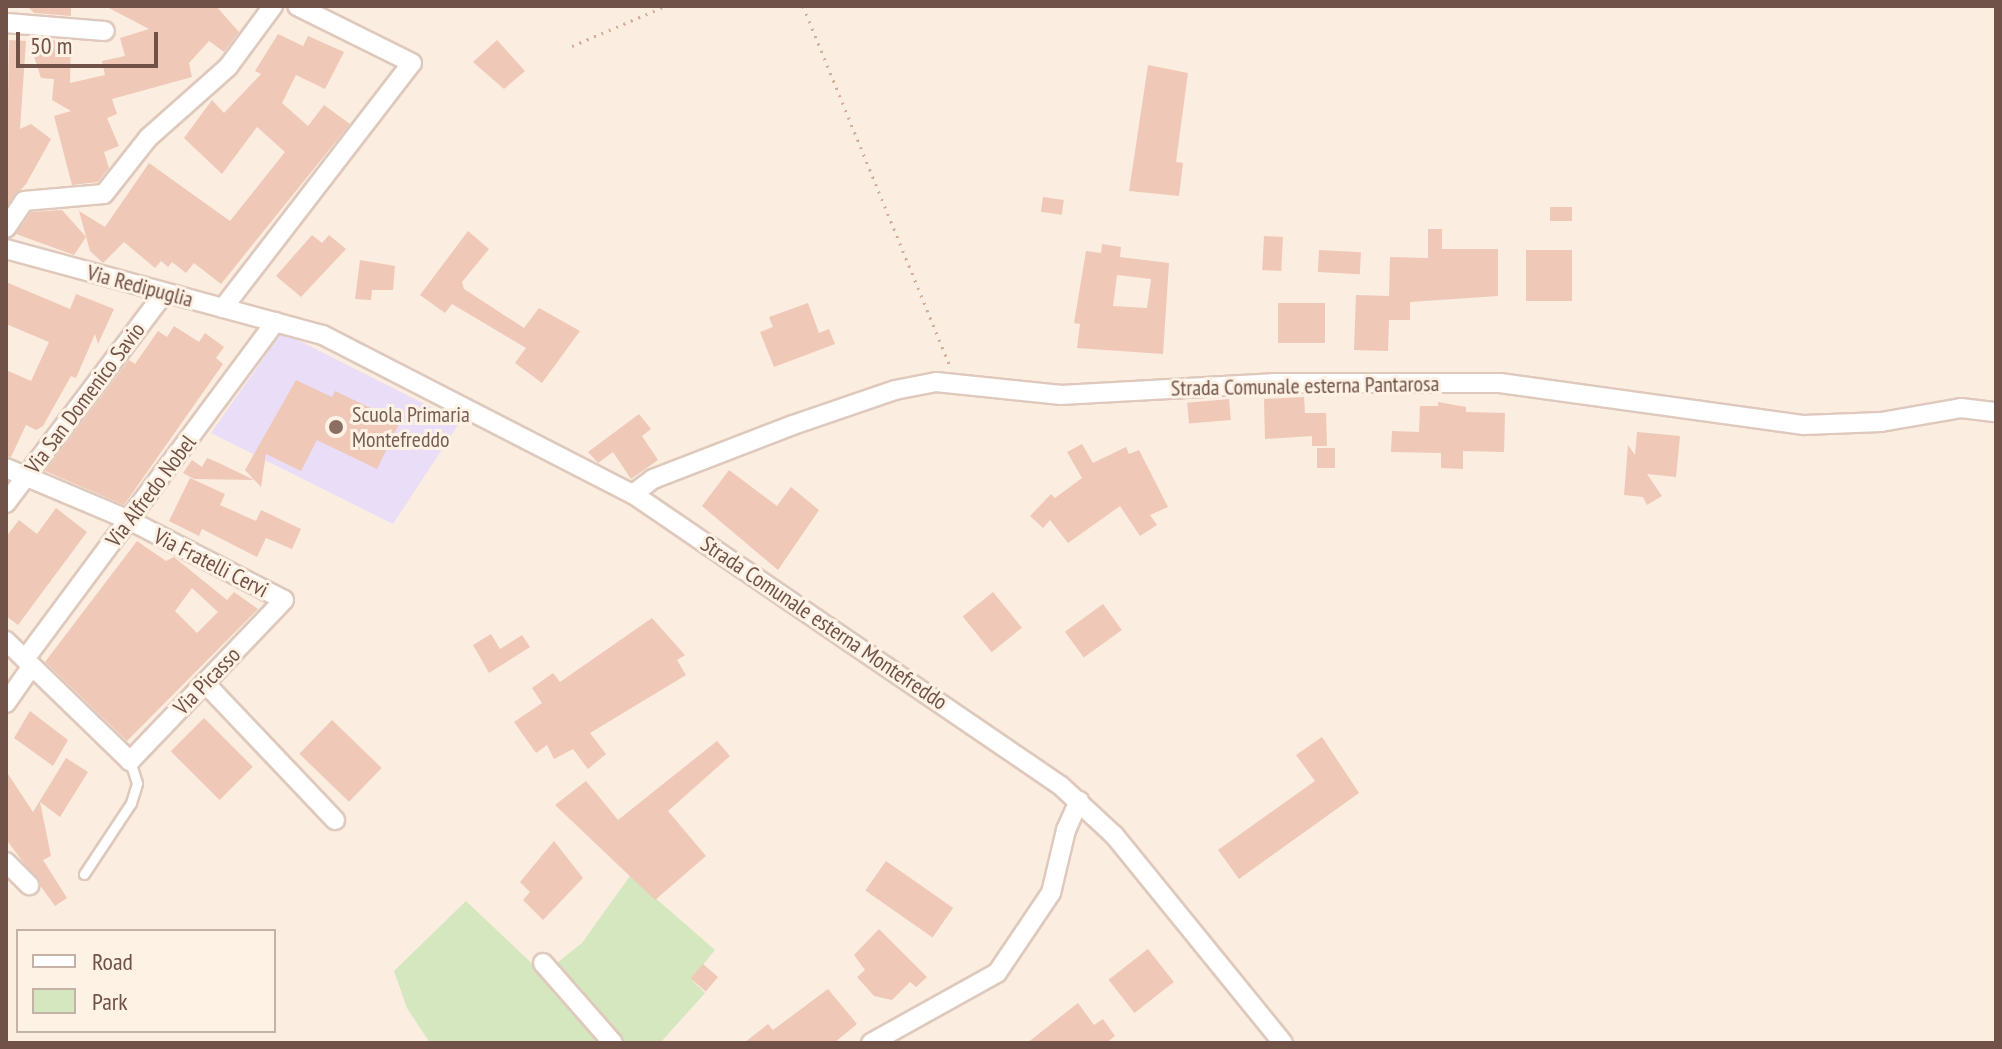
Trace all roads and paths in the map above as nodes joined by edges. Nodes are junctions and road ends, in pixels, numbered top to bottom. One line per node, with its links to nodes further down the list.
1 (273, 6): 8 (street)
2 (297, 6): 11 (street)
3 (666, 6): 7 (path)
4 (803, 6): 13 (path)
5 (6, 23): 6 (street)
6 (105, 31)
7 (572, 46)
8 (6, 228)
9 (6, 249): 10 (street, Via Redipuglia)
10 (164, 293): 11 (street, Via Redipuglia); 16 (street, Via San Domenico Savio)
11 (223, 308): 12 (street, Via Redipuglia)
12 (275, 322): 17 (street, Strada Comunale esterna Montefreddo); 19 (street, Via Alfredo Nobel)
13 (946, 383): 14 (street, Strada Comunale esterna Pantarosa); 17 (street, Strada Comunale esterna Pantarosa)
14 (1996, 412)
15 (6, 468): 16 (street, Via Fratelli Cervi)
16 (26, 477): 18 (street, Via San Domenico Savio); 19 (street, Via Fratelli Cervi)
17 (633, 494): 26 (street, Strada Comunale esterna Montefreddo)
18 (6, 503)
19 (129, 520): 20 (street, Via Fratelli Cervi); 22 (street, Via Alfredo Nobel)
20 (284, 600): 23 (street, Via Picasso)
21 (6, 641): 22 (street)
22 (29, 662): 24 (street, Via Alfredo Nobel); 25 (street)
23 (205, 683): 25 (street, Via Picasso); 27 (street)
24 (6, 703)
25 (130, 761): 29 (lane)
26 (1079, 801): 33 (street); 34 (street, Strada Comunale esterna Montefreddo)
27 (335, 820)
28 (6, 862): 30 (street)
29 (84, 874)
30 (29, 885)
31 (543, 963): 32 (street)
32 (613, 1043)
33 (871, 1043)
34 (1283, 1043)

